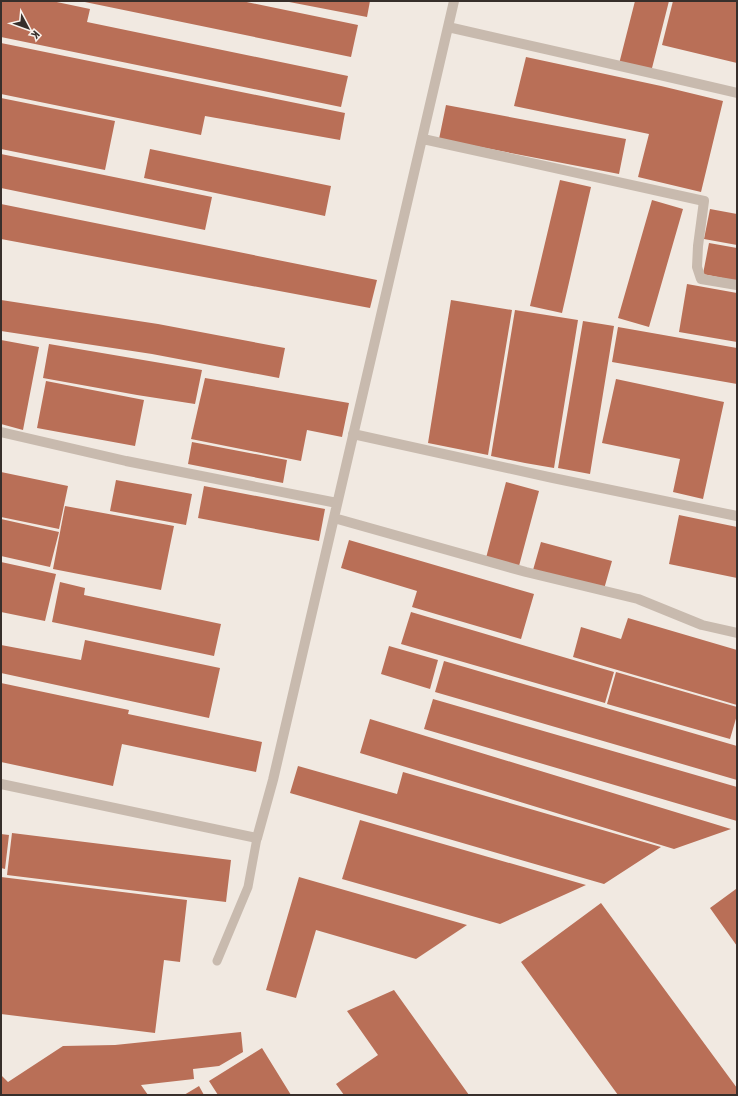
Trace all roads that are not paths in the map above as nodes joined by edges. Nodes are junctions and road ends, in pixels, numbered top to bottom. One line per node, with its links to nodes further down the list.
1 (454, 1): 2 (street)
2 (448, 27): 3 (street); 4 (street)
3 (737, 93)
4 (423, 139): 5 (street); 7 (street)
5 (737, 285)
6 (1, 432): 8 (street)
7 (353, 434): 8 (street); 9 (street)
8 (337, 503): 10 (street)
9 (737, 516)
10 (334, 518): 11 (street); 13 (street)
11 (737, 633)
12 (1, 784): 13 (street)
13 (258, 838): 14 (lane)
14 (217, 960)

